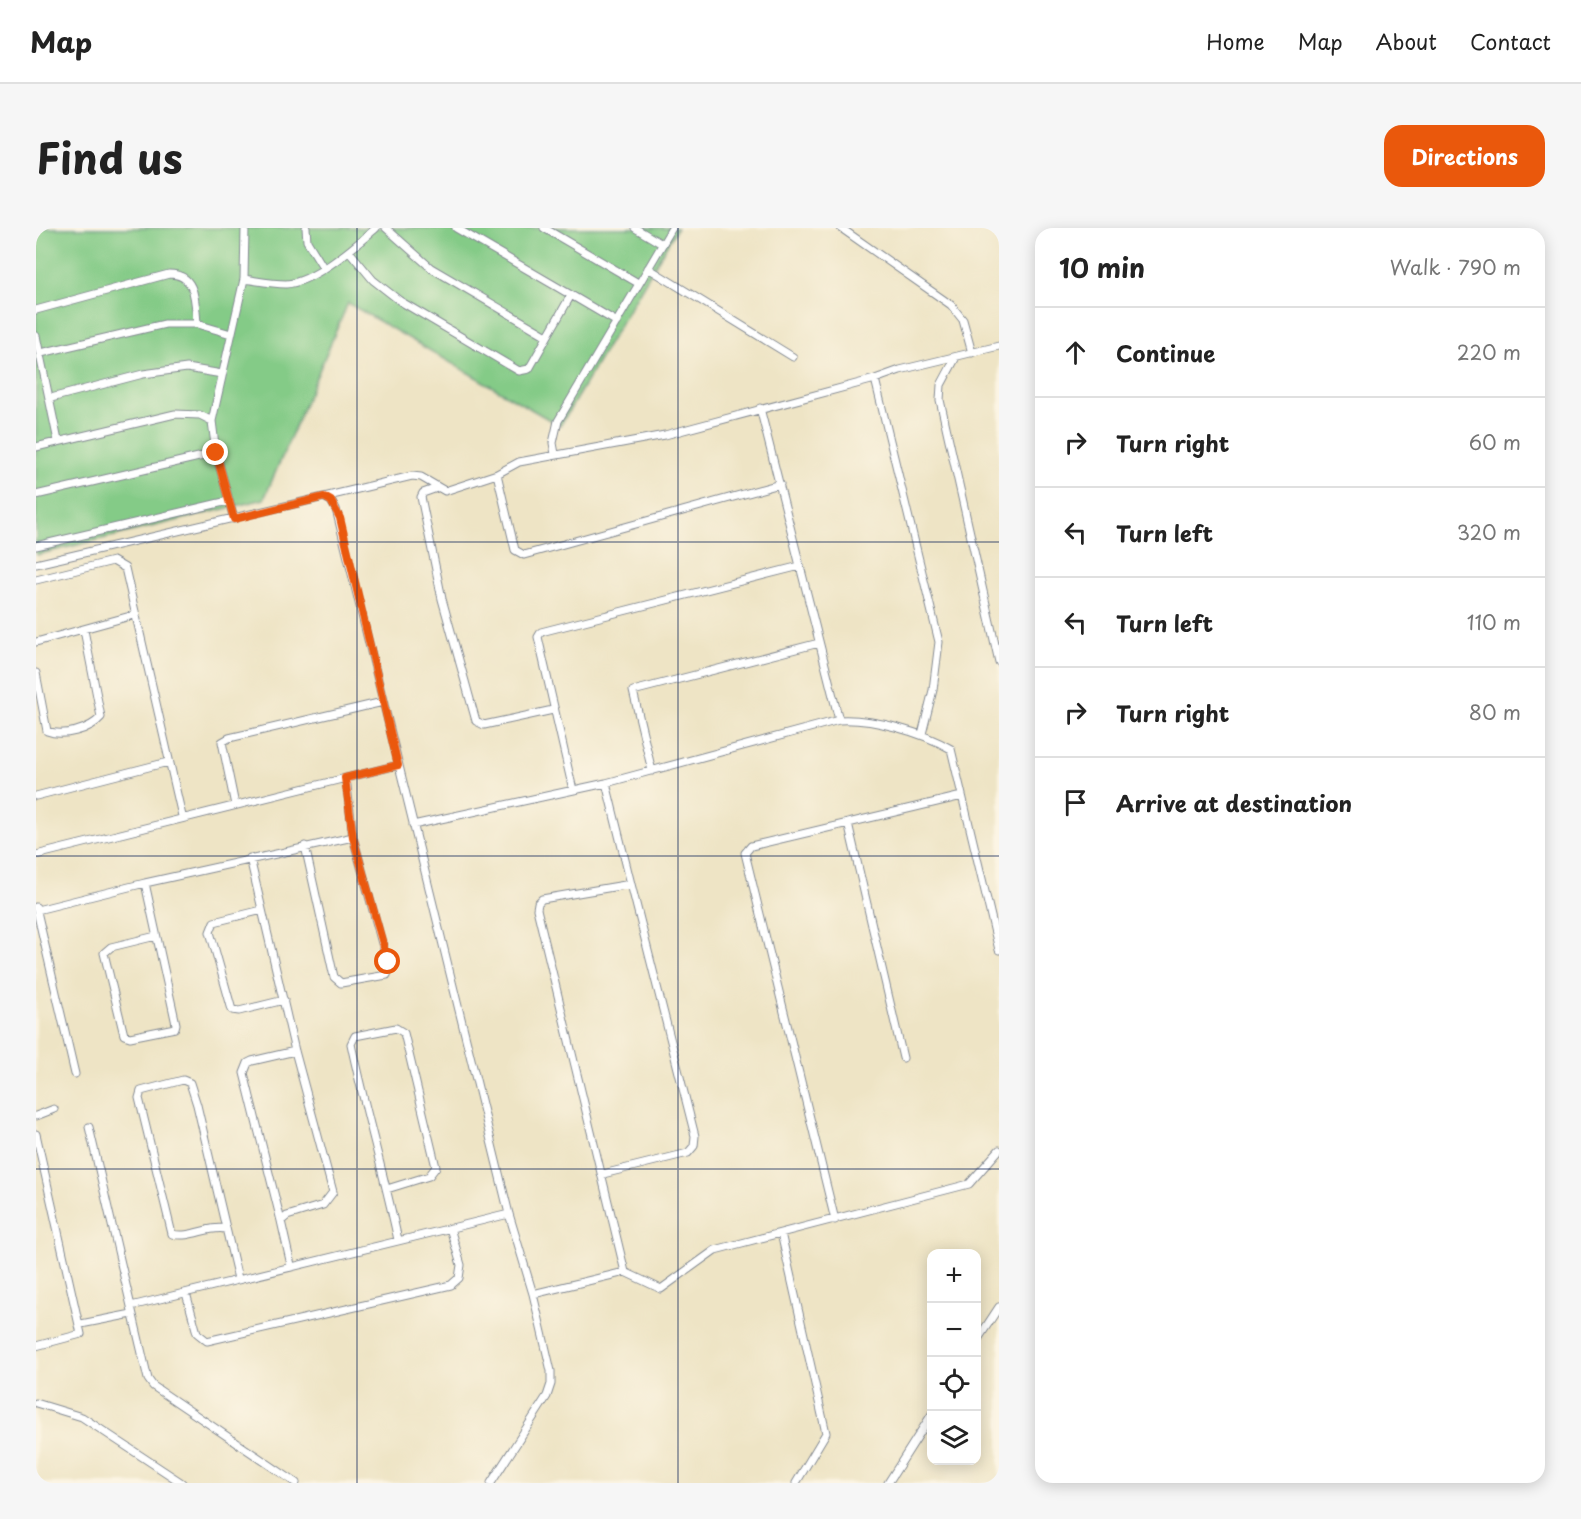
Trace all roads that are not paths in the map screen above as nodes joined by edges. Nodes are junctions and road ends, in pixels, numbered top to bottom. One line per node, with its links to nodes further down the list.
1 (245, 228): 14 (street)
2 (306, 228): 12 (street)
3 (376, 228): 11 (street)
4 (386, 228): 22 (street)
5 (456, 228): 16 (street)
6 (544, 228): 15 (street)
7 (635, 228): 10 (street)
8 (672, 228): 10 (street)
9 (842, 228): 25 (street)
10 (662, 244): 13 (street)
11 (349, 251): 12 (street); 22 (street)
12 (323, 267): 14 (street)
13 (648, 268): 15 (street); 26 (street)
14 (244, 279): 20 (street)
15 (638, 283): 18 (street)
16 (570, 295): 18 (street); 22 (street)
17 (36, 310): 19 (street)
18 (617, 322): 36 (street)
19 (197, 324): 20 (street); 24 (street)
20 (231, 334): 28 (street)
21 (36, 336): 24 (street)
22 (547, 336)
23 (999, 346): 25 (street)
24 (41, 353): 30 (street)
25 (972, 353): 27 (street)
26 (793, 357)
27 (956, 357): 29 (street); 52 (street)
28 (222, 374): 30 (street); 32 (street)
29 (875, 379): 31 (street); 57 (street)
30 (51, 398): 33 (street)
31 (760, 408): 36 (street); 38 (street)
32 (212, 421): 33 (street); 35 (street)
33 (58, 441): 34 (street)
34 (36, 447)
35 (216, 453): 40 (street); 42 (street)
36 (555, 454): 37 (street)
37 (497, 474): 38 (street); 39 (street)
38 (780, 484): 46 (street)
39 (437, 488): 41 (street); 55 (street)
40 (36, 495)
41 (324, 497): 43 (street); 54 (street)
42 (228, 501): 43 (street); 44 (street)
43 (234, 519): 45 (street)
44 (36, 546)
45 (36, 564)
46 (800, 566): 51 (street); 55 (street)
47 (36, 580): 48 (street)
48 (134, 615): 49 (street); 58 (street)
49 (84, 630): 50 (street); 53 (street)
50 (36, 642)
51 (819, 643): 56 (street); 60 (street)
52 (999, 662)
53 (36, 673)
54 (383, 702): 59 (street); 66 (street)
55 (553, 710): 63 (street)
56 (839, 720): 57 (street); 60 (street)
57 (922, 734): 65 (street)
58 (168, 762): 64 (street); 67 (street)
59 (398, 765): 61 (street); 69 (street)
60 (652, 771): 62 (street)
61 (345, 778): 66 (street); 70 (street)
62 (606, 783): 63 (street); 75 (street)
63 (573, 790): 69 (street)
64 (36, 796)
65 (962, 796): 68 (street); 79 (street)
66 (235, 804): 67 (street)
67 (182, 816): 72 (street)
68 (849, 823): 82 (street); 93 (street)
69 (413, 825): 92 (street)
70 (353, 837): 71 (street); 71 (street)
71 (305, 846): 73 (street)
72 (36, 855)
73 (250, 858): 74 (street); 77 (street)
74 (145, 883): 76 (street); 78 (street)
75 (631, 884): 90 (street); 90 (street)
76 (37, 909): 83 (street)
77 (262, 910): 80 (street); 80 (street)
78 (156, 936): 78 (street)
79 (999, 950)
80 (284, 1000): 81 (street)
81 (295, 1051): 94 (street); 94 (street)
82 (903, 1058)
83 (75, 1074)
84 (54, 1109): 85 (street)
85 (36, 1116)
86 (89, 1127): 105 (street)
87 (36, 1134): 89 (street)
88 (999, 1150): 93 (street)
89 (40, 1164): 106 (street)
90 (603, 1174): 100 (street)
91 (387, 1188): 91 (street); 98 (street)
92 (509, 1214): 95 (street); 103 (street)
93 (835, 1220): 97 (street)
94 (281, 1221): 99 (street)
95 (450, 1228): 98 (street); 102 (street)
96 (226, 1229): 96 (street); 101 (street)
97 (781, 1233): 100 (street); 114 (street)
98 (398, 1240): 99 (street)
99 (291, 1265): 101 (street)
100 (625, 1272): 103 (street)
101 (238, 1279): 102 (street)
102 (186, 1293): 105 (street)
103 (533, 1294): 113 (street)
104 (999, 1307): 107 (street)
105 (132, 1310): 106 (street); 111 (street)
106 (81, 1324): 108 (street)
107 (981, 1334)
108 (36, 1346)
109 (36, 1403): 112 (street)
110 (927, 1422): 115 (street)
111 (292, 1482)
112 (182, 1483)
113 (491, 1483)
114 (796, 1483)
115 (888, 1483)

